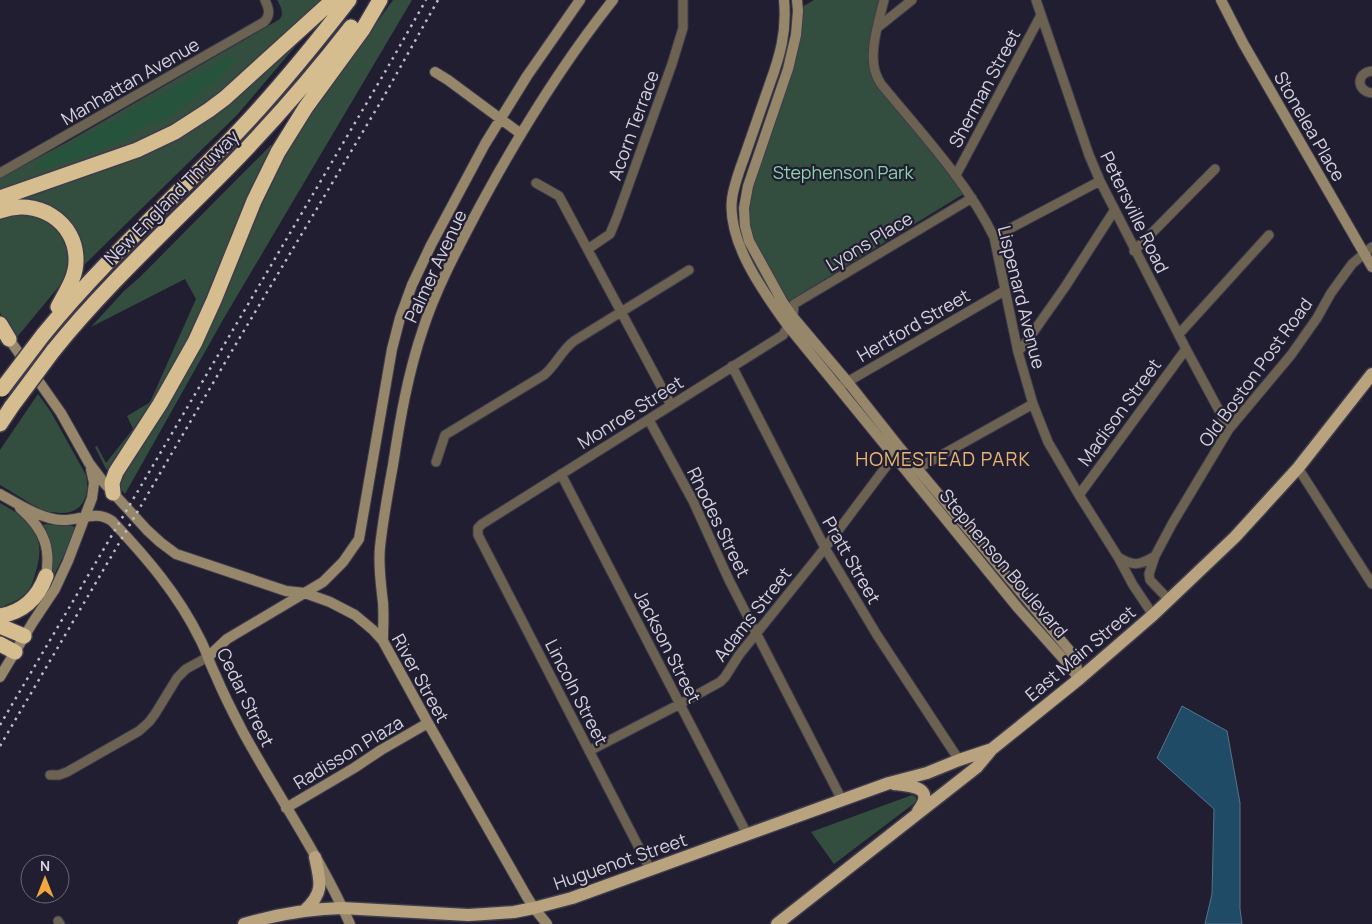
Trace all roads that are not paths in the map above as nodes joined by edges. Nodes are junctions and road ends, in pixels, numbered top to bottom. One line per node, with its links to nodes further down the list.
1 (265, 0): 23 (street, Manhattan Avenue)
2 (333, 0): 27 (highway)
3 (349, 0): 44 (highway, New England Thruway)
4 (372, 0): 54 (highway, New England Thruway, bridge)
5 (380, 0): 62 (highway)
6 (580, 0): 20 (street, Palmer Avenue)
7 (613, 0): 21 (street, Palmer Avenue)
8 (683, 0): 33 (street, Acorn Terrace)
9 (784, 0): 40 (street, Stephenson Boulevard)
10 (797, 0): 40 (street, Stephenson Boulevard)
11 (884, 0): 16 (street, Lispenard Avenue)
12 (912, 0): 16 (street)
13 (1036, 0): 15 (street, Petersville Road)
14 (1221, 0): 35 (street, Stonelea Place)
15 (1042, 16): 24 (street, Sherman Street); 25 (street, Petersville Road)
16 (877, 29): 24 (street, Lispenard Avenue)
17 (435, 72): 20 (street)
18 (1372, 72): 19 (street)
19 (1372, 93)
20 (500, 119): 21 (street); 73 (street, Palmer Avenue)
21 (521, 134): 81 (street, Palmer Avenue)
22 (1215, 169): 34 (street)
23 (0, 173)
24 (956, 175): 28 (street, Lispenard Avenue)
25 (1100, 180): 30 (street, Petersville Road); 32 (street)
26 (536, 184): 33 (street)
27 (0, 198)
28 (972, 198): 32 (street, Lispenard Avenue); 40 (street, Lyons Place)
29 (0, 211): 44 (highway)
30 (1114, 211): 34 (street, Petersville Road); 46 (street)
31 (1269, 235): 42 (street)
32 (994, 237): 38 (street, Lispenard Avenue)
33 (588, 249): 39 (street)
34 (1134, 250): 42 (street, Petersville Road)
35 (1368, 250): 36 (street, Stonelea Place); 55 (street, Old Boston Post Road)
36 (1372, 267)
37 (689, 270): 39 (street)
38 (1004, 291): 46 (street, Lispenard Avenue); 49 (street, Hertford Street)
39 (621, 312): 52 (street); 57 (street)
40 (790, 322): 47 (street, Monroe Street); 49 (street, Stephenson Boulevard)
41 (0, 324): 43 (highway)
42 (1179, 334): 45 (street, Petersville Road)
43 (4, 335): 58 (street)
44 (43, 335): 50 (highway, New England Thruway, bridge)
45 (1186, 349): 55 (street, Petersville Road); 64 (street, Madison Street)
46 (1018, 352): 51 (street, Lispenard Avenue)
47 (732, 366): 52 (street, Monroe Street); 68 (street, Pratt Street)
48 (1372, 374): 59 (main road, East Main Street)
49 (843, 385): 56 (street, Stephenson Boulevard)
50 (1, 390)
51 (1033, 404): 60 (street); 64 (street, Lispenard Avenue)
52 (672, 405): 53 (street, Monroe Street)
53 (649, 420): 61 (street, Monroe Street); 79 (street, Rhodes Street)
54 (0, 424)
55 (1229, 429): 69 (street, Old Boston Post Road)
56 (897, 452): 60 (street, Stephenson Boulevard); 68 (street, Adams Street)
57 (436, 462)
58 (89, 463): 62 (street, River Street); 66 (street)
59 (1298, 468): 72 (street); 74 (main road, East Main Street)
60 (913, 471): 86 (street, Stephenson Boulevard)
61 (561, 474): 67 (street, Monroe Street); 87 (street, Jackson Street)
62 (113, 493): 73 (street, River Street)
63 (0, 494): 65 (street)
64 (1079, 495): 70 (street, Lispenard Avenue)
65 (12, 501): 66 (street, Cedar Street); 71 (street)
66 (85, 517): 77 (street); 84 (street, Cedar Street)
67 (478, 528): 90 (street, Lincoln Street)
68 (825, 548): 79 (street, Adams Street); 91 (street, Pratt Street)
69 (1155, 556): 70 (street); 74 (street, Old Boston Post Road)
70 (1118, 557): 75 (street, Lispenard Avenue)
71 (46, 576): 76 (highway); 77 (street)
72 (1372, 584)
73 (305, 593): 81 (street, River Street); 84 (street, Palmer Avenue)
74 (1169, 600): 75 (main road, East Main Street)
75 (1153, 615): 86 (main road, East Main Street)
76 (0, 616)
77 (33, 622): 80 (street)
78 (0, 626): 80 (highway)
79 (757, 633): 87 (street, Adams Street); 94 (street, Rhodes Street)
80 (24, 636): 83 (street)
81 (383, 641): 88 (street, River Street)
82 (0, 644): 83 (highway)
83 (15, 652): 85 (street)
84 (208, 657): 92 (street); 95 (street, Cedar Street)
85 (0, 677)
86 (1079, 679): 89 (main road, East Main Street)
87 (680, 704): 90 (street, Adams Street); 97 (street, Jackson Street)
88 (428, 723): 95 (street, Radisson Plaza); 101 (street, River Street)
89 (992, 749): 91 (main road, Huguenot Street); 96 (main road, East Main Street)
90 (589, 751): 99 (street, Lincoln Street)
91 (959, 760): 93 (main road, Huguenot Street)
92 (50, 775)
93 (890, 783): 94 (main road, Huguenot Street); 96 (main road)
94 (842, 800): 97 (main road, Huguenot Street)
95 (286, 808): 98 (street, Cedar Street)
96 (914, 817): 106 (main road, East Main Street)
97 (747, 834): 99 (main road, Huguenot Street)
98 (315, 857): 100 (street, Cedar Street); 102 (main road)
99 (650, 870): 101 (main road, Huguenot Street)
100 (342, 908): 101 (main road, Huguenot Street); 102 (main road, Huguenot Street); 104 (street, Cedar Street)
101 (534, 908): 105 (street, River Street)
102 (305, 910): 103 (main road, Huguenot Street)
103 (244, 924)
104 (350, 924)
105 (547, 924)
106 (777, 924)

